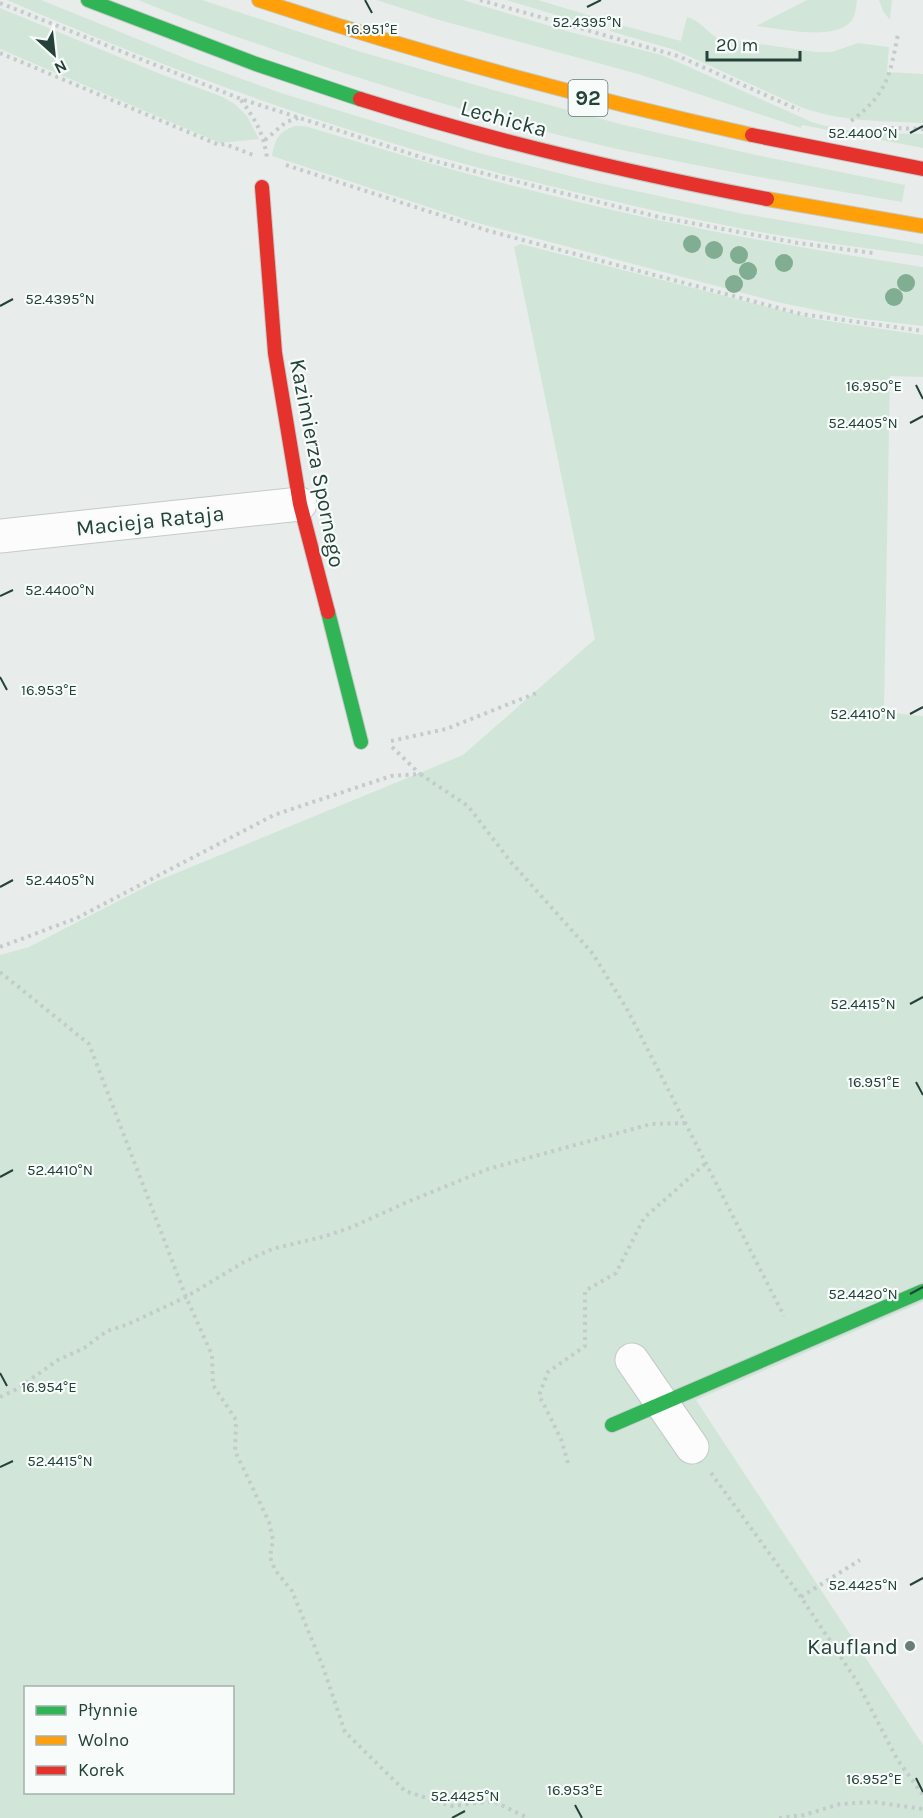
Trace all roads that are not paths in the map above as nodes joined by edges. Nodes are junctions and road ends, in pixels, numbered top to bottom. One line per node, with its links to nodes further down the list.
1 (88, 0): 5 (main road, Lechicka)
2 (259, 0): 3 (main road, Lechicka / 92)
3 (923, 169)
4 (262, 187): 6 (main road, Kazimierza Spornego)
5 (923, 226)
6 (300, 504): 7 (street, Macieja Rataja); 8 (main road, Kazimierza Spornego)
7 (0, 536)
8 (361, 742)
9 (923, 1291): 11 (main road)
10 (632, 1360): 11 (street)
11 (662, 1404): 12 (main road); 13 (street)
12 (612, 1425)
13 (692, 1447)

